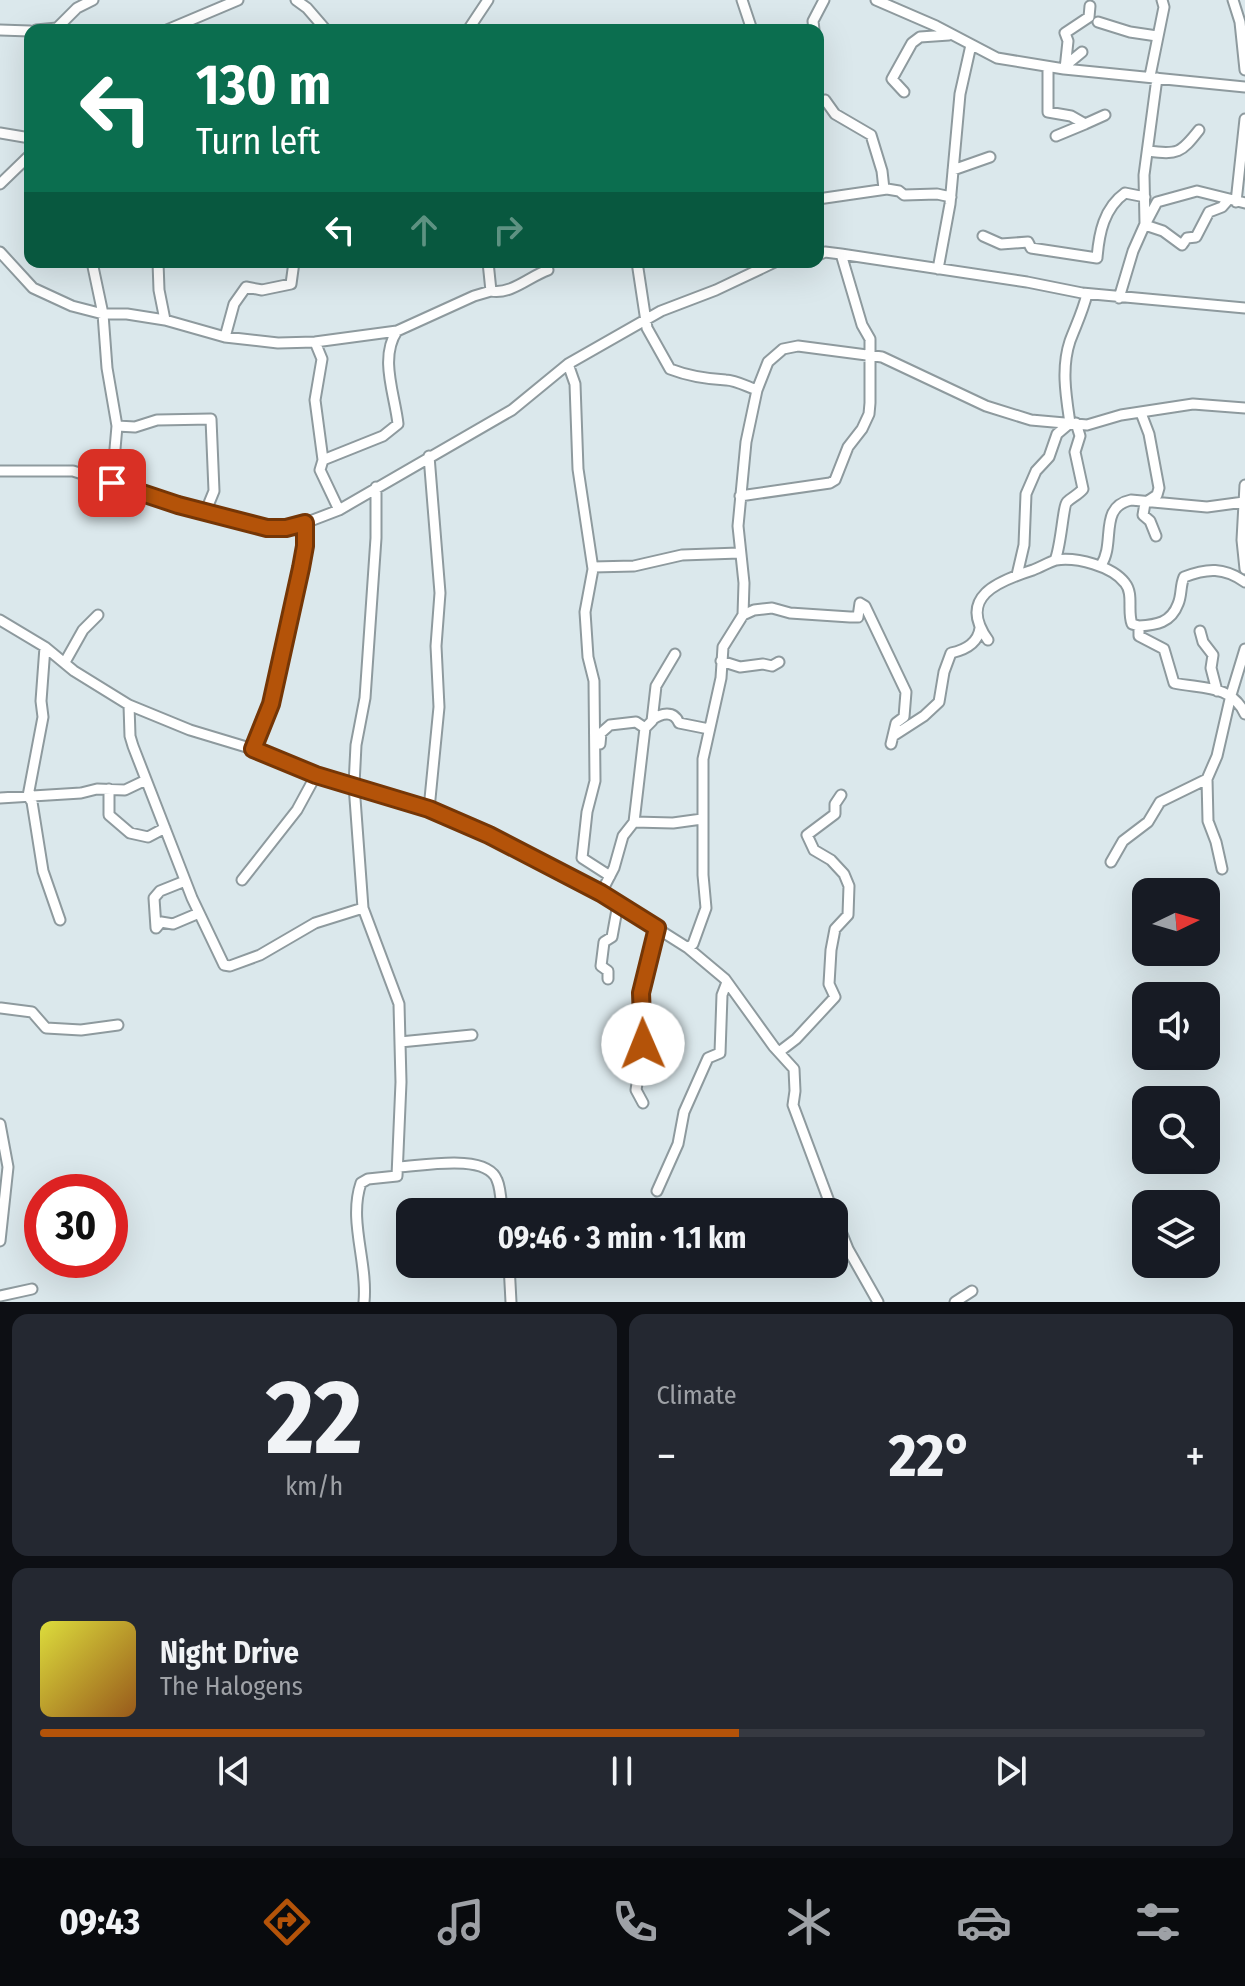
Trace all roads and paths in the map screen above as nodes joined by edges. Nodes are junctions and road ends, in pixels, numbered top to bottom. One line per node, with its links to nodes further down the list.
1 (93, 0): 14 (street)
2 (238, 0): 15 (street)
3 (296, 0): 16 (street)
4 (488, 0): 17 (street)
5 (742, 0): 18 (street)
6 (824, 0): 19 (street)
7 (876, 0): 12 (street)
8 (913, 0): 12 (street)
9 (1162, 0): 23 (street)
10 (1233, 0): 28 (street)
11 (1090, 6): 27 (street)
12 (908, 13): 22 (street)
13 (1098, 22): 23 (street)
14 (63, 24)
15 (181, 24)
16 (321, 24)
17 (472, 24)
18 (750, 24)
19 (813, 24)
20 (0, 30): 21 (street)
21 (24, 31)
22 (949, 35): 24 (street); 31 (street)
23 (1157, 36): 29 (street)
24 (971, 45): 26 (street); 43 (street)
25 (1082, 52): 27 (street)
26 (1048, 67): 27 (street); 35 (street)
27 (1065, 68): 29 (street)
28 (1245, 70)
29 (1154, 77): 30 (street); 40 (street)
30 (1245, 87)
31 (904, 92)
32 (825, 100): 45 (street)
33 (1105, 115): 35 (street)
34 (1245, 119): 49 (street)
35 (1085, 124): 38 (street)
36 (1199, 130): 40 (street)
37 (0, 133): 39 (street)
38 (1056, 136)
39 (24, 137)
40 (1148, 151): 47 (street)
41 (990, 157): 43 (street)
42 (24, 162): 44 (street)
43 (953, 170): 46 (street)
44 (0, 184)
45 (884, 189): 46 (street); 48 (street)
46 (951, 197): 61 (street)
47 (1145, 197): 50 (street); 51 (street)
48 (824, 198)
49 (1237, 201): 50 (street); 50 (street)
50 (1145, 224): 65 (street)
51 (983, 236)
52 (0, 252): 67 (street)
53 (824, 252): 54 (street)
54 (841, 254): 61 (street); 73 (street)
55 (93, 268): 67 (street)
56 (158, 268): 68 (street)
57 (293, 268): 71 (street)
58 (489, 268): 63 (street)
59 (638, 268): 69 (street)
60 (762, 268): 69 (street)
61 (938, 269): 64 (street)
62 (548, 270): 63 (street)
63 (491, 291): 70 (street)
64 (1087, 294): 65 (street); 78 (street)
65 (1119, 298): 66 (street)
66 (1245, 308)
67 (103, 314): 68 (street); 79 (street)
68 (165, 320): 71 (street)
69 (646, 321): 74 (street); 75 (street)
70 (391, 335): 72 (street); 81 (street)
71 (225, 337): 72 (street)
72 (315, 342): 81 (street)
73 (872, 356): 75 (street); 78 (street); 86 (street)
74 (568, 364): 80 (street); 97 (street)
75 (757, 390): 86 (street)
76 (1245, 408): 77 (street)
77 (1141, 413): 78 (street); 88 (street)
78 (1073, 423): 95 (street); 99 (street)
79 (117, 426): 83 (street); 90 (street)
80 (429, 456): 85 (street); 130 (street)
81 (323, 460): 89 (street)
82 (0, 471): 83 (street)
83 (112, 483): 90 (street)
84 (1245, 485): 87 (street)
85 (376, 487): 89 (street); 125 (street)
86 (740, 496): 93 (street)
87 (1244, 502): 88 (street); 94 (street)
88 (1145, 503): 92 (street); 96 (street)
89 (339, 510): 91 (street)
90 (205, 513): 91 (street)
91 (305, 523): 120 (street)
92 (1156, 536)
93 (739, 553): 97 (street); 102 (street)
94 (1244, 554): 98 (street)
95 (1055, 560): 96 (street); 99 (street)
96 (1101, 565): 104 (street)
97 (593, 567): 124 (street)
98 (1245, 569)
99 (1017, 575): 105 (street)
100 (1245, 582): 104 (street)
101 (98, 615): 112 (street)
102 (743, 615): 105 (street); 111 (street)
103 (0, 620): 108 (street)
104 (1139, 626): 114 (street)
105 (980, 628): 107 (street)
106 (1200, 631): 114 (street)
107 (988, 640)
108 (45, 647): 112 (street); 128 (street)
109 (1245, 649): 115 (street)
110 (675, 654): 118 (street)
111 (721, 661): 113 (street); 119 (street)
112 (65, 662): 116 (street)
113 (779, 662)
114 (1217, 691): 115 (street)
115 (1238, 700): 117 (street); 122 (street)
116 (129, 705): 120 (street); 123 (street)
117 (1245, 714)
118 (649, 724): 119 (street); 124 (street); 132 (street)
119 (709, 729): 131 (street)
120 (253, 749): 121 (street)
121 (316, 775): 125 (street); 137 (street)
122 (1207, 779): 134 (street); 135 (street)
123 (146, 780): 126 (street); 133 (street)
124 (595, 781): 136 (street)
125 (354, 785): 130 (street); 141 (street)
126 (109, 789): 128 (street); 133 (street)
127 (841, 795): 153 (street)
128 (28, 796): 129 (street); 143 (street)
129 (0, 798)
130 (429, 809): 139 (street)
131 (702, 819): 132 (street); 145 (street)
132 (634, 822): 136 (street)
133 (165, 828): 138 (street)
134 (1111, 862)
135 (1222, 869)
136 (610, 876): 139 (street)
137 (242, 880)
138 (185, 881): 142 (street); 142 (street)
139 (601, 893): 140 (street)
140 (618, 904): 144 (street); 146 (street)
141 (363, 908): 142 (street); 152 (street)
142 (199, 913)
143 (60, 920)
144 (657, 928): 145 (street); 154 (street)
145 (688, 948): 147 (street)
146 (608, 979)
147 (727, 982): 153 (street); 157 (street)
148 (0, 995): 149 (street)
149 (0, 1010): 150 (street)
150 (118, 1025)
151 (472, 1035): 152 (street)
152 (400, 1042): 156 (street)
153 (779, 1052): 159 (street)
154 (643, 1103)
155 (0, 1124): 160 (street)
156 (399, 1167): 158 (street); 166 (street)
157 (657, 1191)
158 (500, 1198)
159 (828, 1198)
160 (0, 1241)
161 (848, 1249): 169 (street)
162 (510, 1278): 168 (street)
163 (32, 1289): 165 (street)
164 (972, 1291): 170 (street)
165 (0, 1296)
166 (365, 1298): 167 (street)
167 (375, 1302)
168 (511, 1302)
169 (878, 1302)
170 (955, 1302)

